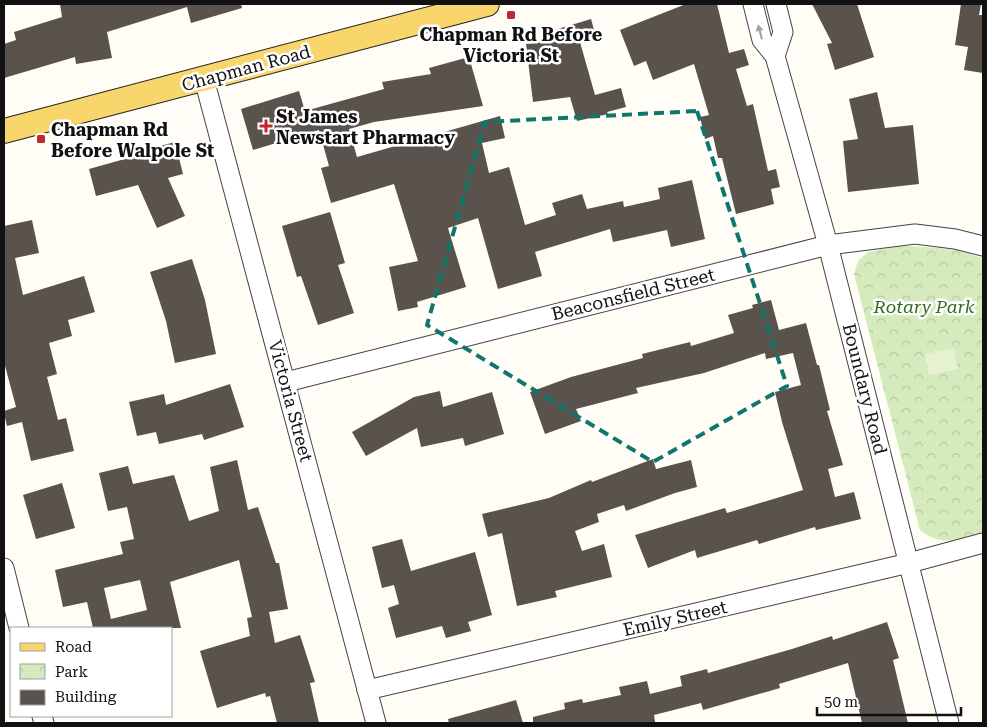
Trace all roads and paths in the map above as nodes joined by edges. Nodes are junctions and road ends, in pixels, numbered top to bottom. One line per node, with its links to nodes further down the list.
1 (487, 4): 5 (main road, Chapman Road)
2 (753, 4): 4 (street, Boundary Road, one-way to 2)
3 (776, 4): 4 (street)
4 (775, 56): 7 (street, Boundary Road)
5 (204, 78): 6 (main road, Chapman Road); 9 (street, Victoria Street)
6 (4, 131)
7 (828, 245): 8 (street, Beaconsfield Street); 9 (street, Beaconsfield Street); 11 (street, Boundary Road)
8 (983, 246)
9 (286, 382): 14 (street, Victoria Street)
10 (983, 543): 11 (street, Emily Street)
11 (909, 563): 14 (street, Emily Street); 16 (street, Boundary Road)
12 (4, 568): 13 (street)
13 (19, 627)
14 (367, 690): 15 (street, Victoria Street)
15 (376, 723)
16 (949, 723)

